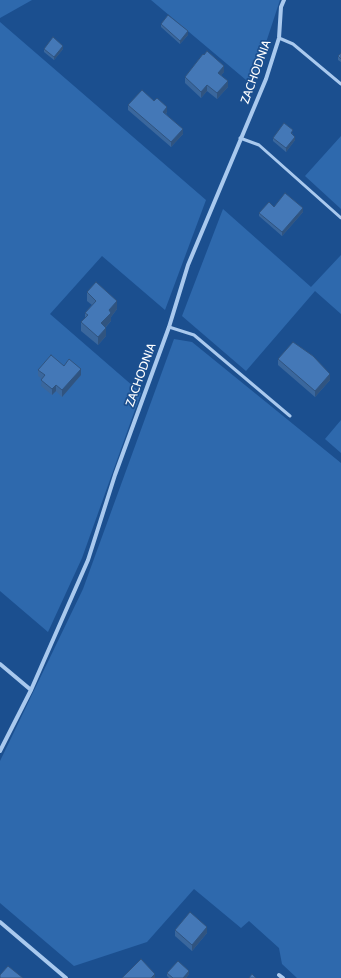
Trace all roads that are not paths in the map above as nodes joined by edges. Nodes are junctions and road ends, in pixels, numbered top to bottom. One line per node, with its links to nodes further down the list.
1 (284, 0): 2 (street, ZACHODNIA)
2 (279, 38): 3 (lane); 4 (street, ZACHODNIA)
3 (341, 84)
4 (240, 138): 5 (lane); 6 (street, ZACHODNIA)
5 (341, 218)
6 (169, 327): 7 (lane); 9 (street, ZACHODNIA)
7 (290, 416)
8 (0, 664): 9 (street)
9 (31, 690): 10 (street, ZACHODNIA)
10 (0, 751)
11 (0, 922): 13 (street)
12 (279, 974): 14 (street)
13 (66, 978)
14 (283, 978)

